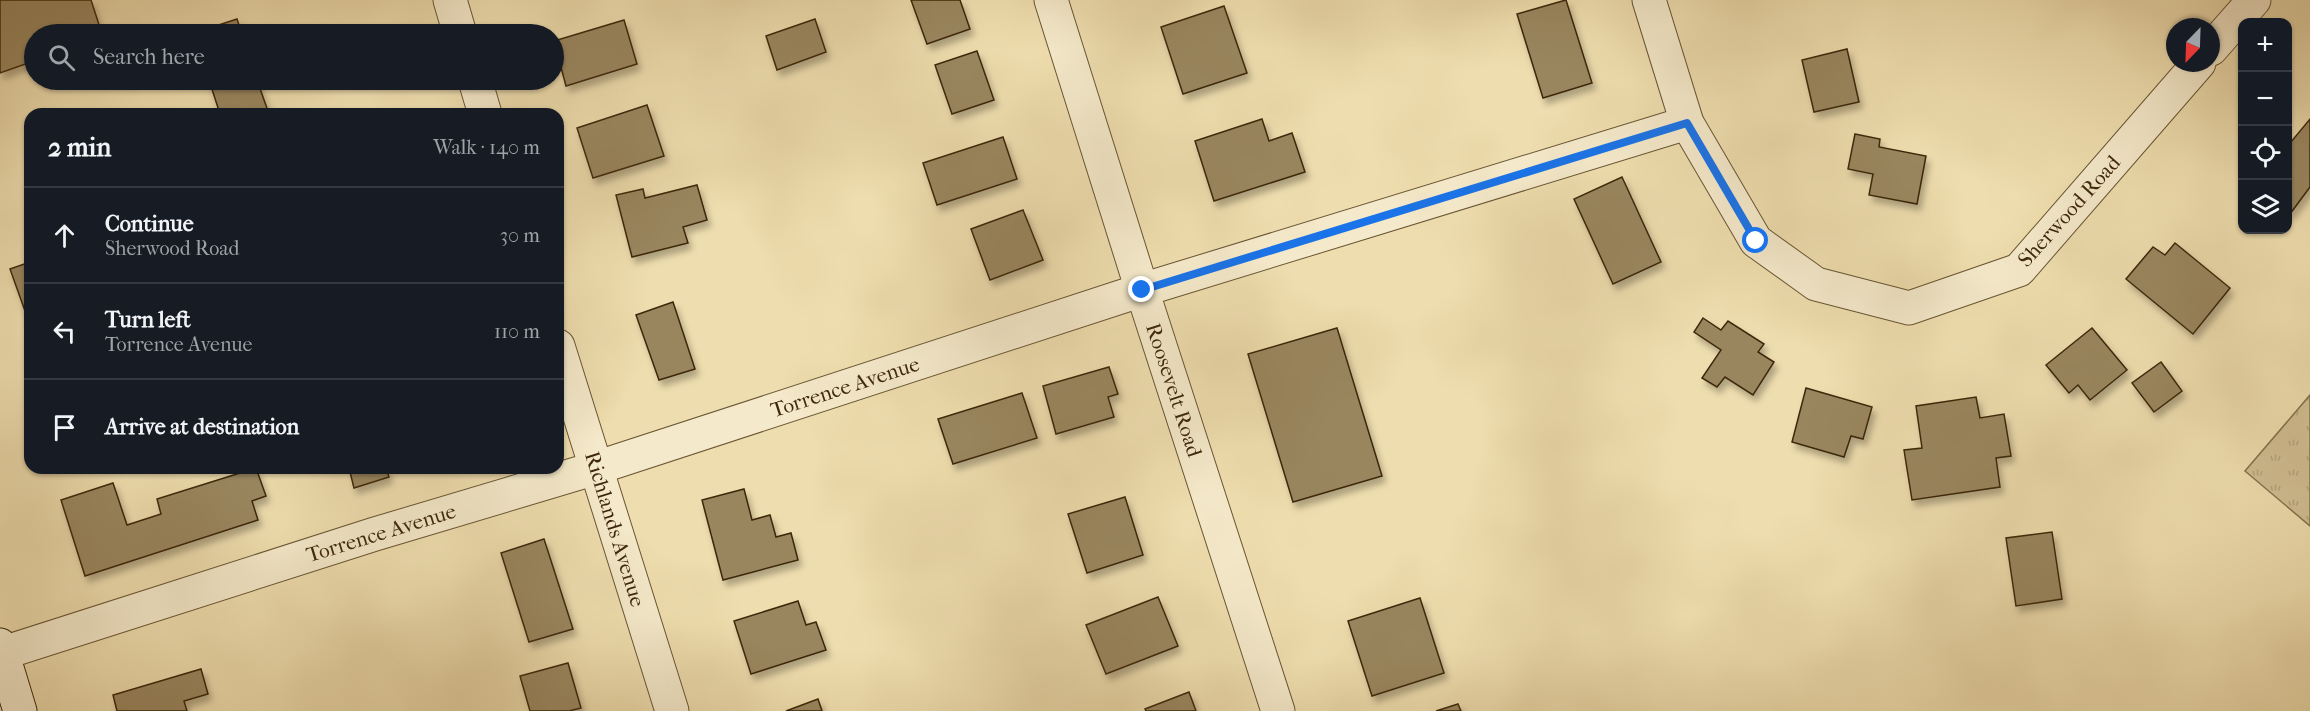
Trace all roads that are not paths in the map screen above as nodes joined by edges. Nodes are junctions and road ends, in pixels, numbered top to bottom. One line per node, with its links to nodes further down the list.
1 (450, 0): 5 (street)
2 (1051, 0): 11 (street, Roosevelt Road)
3 (1649, 0): 10 (street, Sherwood Road)
4 (2254, 0): 6 (street)
5 (457, 24)
6 (2220, 39)
7 (2191, 72): 10 (street, Sherwood Road)
8 (478, 90): 9 (street)
9 (483, 108)
10 (1687, 123): 11 (street, Torrence Avenue)
11 (1142, 290): 13 (street, Torrence Avenue); 17 (street, Roosevelt Road)
12 (564, 365): 13 (street, Richlands Avenue)
13 (596, 468): 14 (street, Torrence Avenue); 16 (street, Richlands Avenue)
14 (1, 649): 15 (street)
15 (20, 711)
16 (672, 711)
17 (1278, 711)

